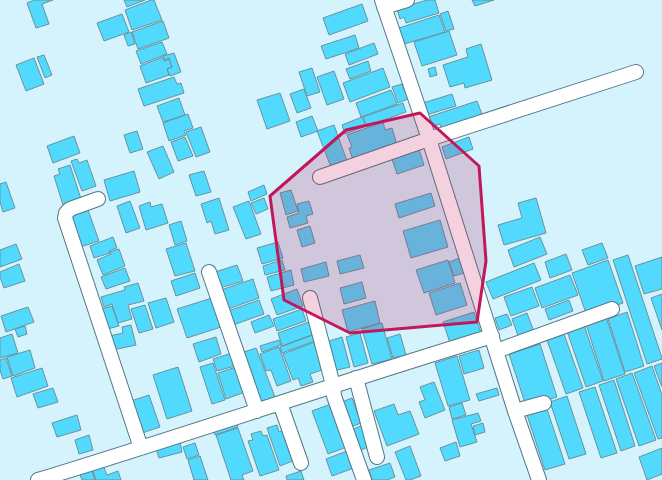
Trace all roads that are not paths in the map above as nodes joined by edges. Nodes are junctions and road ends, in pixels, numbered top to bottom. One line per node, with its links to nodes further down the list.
1 (407, 0): 2 (street)
2 (383, 3): 4 (street)
3 (636, 72): 4 (street)
4 (429, 139): 5 (street); 10 (street)
5 (320, 177)
6 (98, 199): 18 (street)
7 (209, 272): 16 (street)
8 (310, 298): 13 (street)
9 (612, 309): 11 (street)
10 (492, 336): 11 (street); 12 (street)
11 (496, 350): 17 (street)
12 (356, 378): 13 (street); 19 (street)
13 (333, 385): 14 (street); 22 (street)
14 (280, 403): 16 (street); 20 (street)
15 (544, 403): 17 (street)
16 (257, 411): 18 (street)
17 (515, 411): 23 (street)
18 (141, 448): 21 (street)
19 (377, 457)
20 (301, 463)
21 (38, 480)
22 (364, 480)
23 (539, 480)

